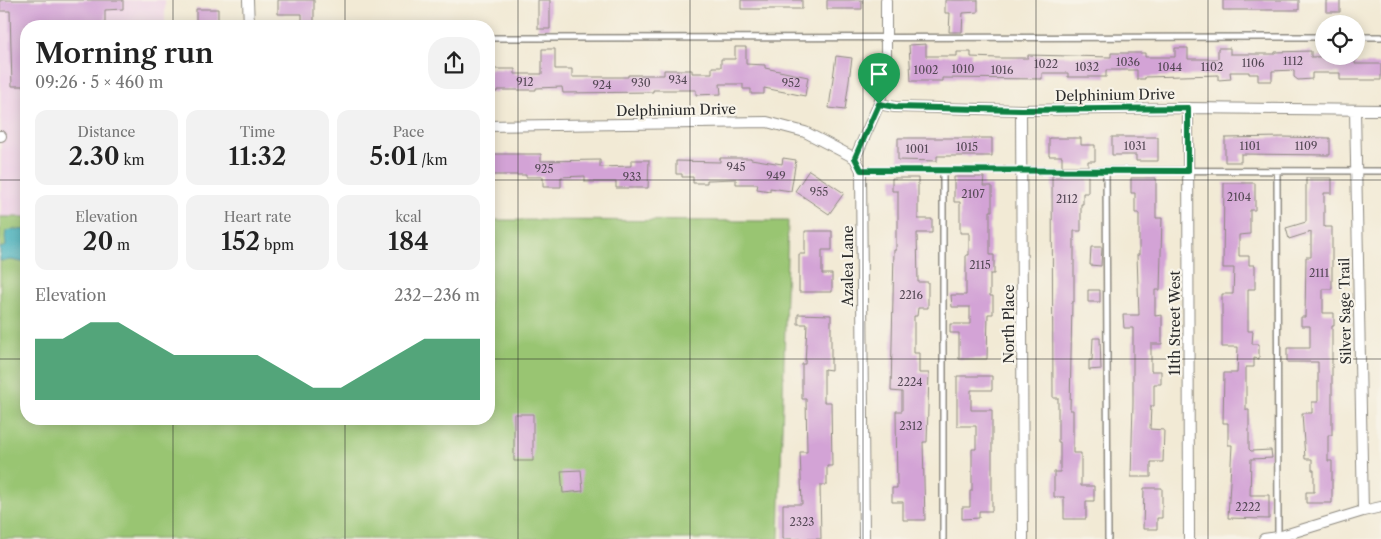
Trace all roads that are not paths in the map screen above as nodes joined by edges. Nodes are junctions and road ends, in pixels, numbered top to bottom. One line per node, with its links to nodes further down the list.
1 (248, 0): 3 (street)
2 (886, 0): 4 (street)
3 (249, 20)
4 (886, 37): 5 (lane); 8 (lane); 9 (street)
5 (1315, 37)
6 (1365, 37): 7 (lane)
7 (1381, 37)
8 (495, 38)
9 (879, 104): 11 (street, Delphinium Drive); 15 (street)
10 (1188, 108): 11 (street, Delphinium Drive); 12 (street, Delphinium Drive); 20 (street, 11th Street West)
11 (1021, 110): 18 (street, North Place)
12 (1355, 110): 13 (street, Delphinium Drive); 22 (street, Silver Sage Trail)
13 (1381, 110)
14 (495, 126): 15 (street, Delphinium Drive)
15 (855, 158): 16 (street, Azalea Lane)
16 (861, 170): 17 (lane); 27 (street, Azalea Lane)
17 (943, 171): 18 (lane); 28 (lane)
18 (1023, 171): 19 (lane); 29 (street, North Place)
19 (1106, 171): 20 (lane); 30 (lane)
20 (1188, 171): 21 (lane); 31 (street, 11th Street West)
21 (1278, 171): 22 (lane); 26 (lane)
22 (1356, 171): 23 (lane); 25 (street, Silver Sage Trail)
23 (1381, 171)
24 (1381, 507): 25 (street)
25 (1363, 511): 26 (street)
26 (1278, 537): 32 (street)
27 (864, 539)
28 (943, 539)
29 (1023, 539)
30 (1108, 539)
31 (1189, 539)
32 (1264, 539)

